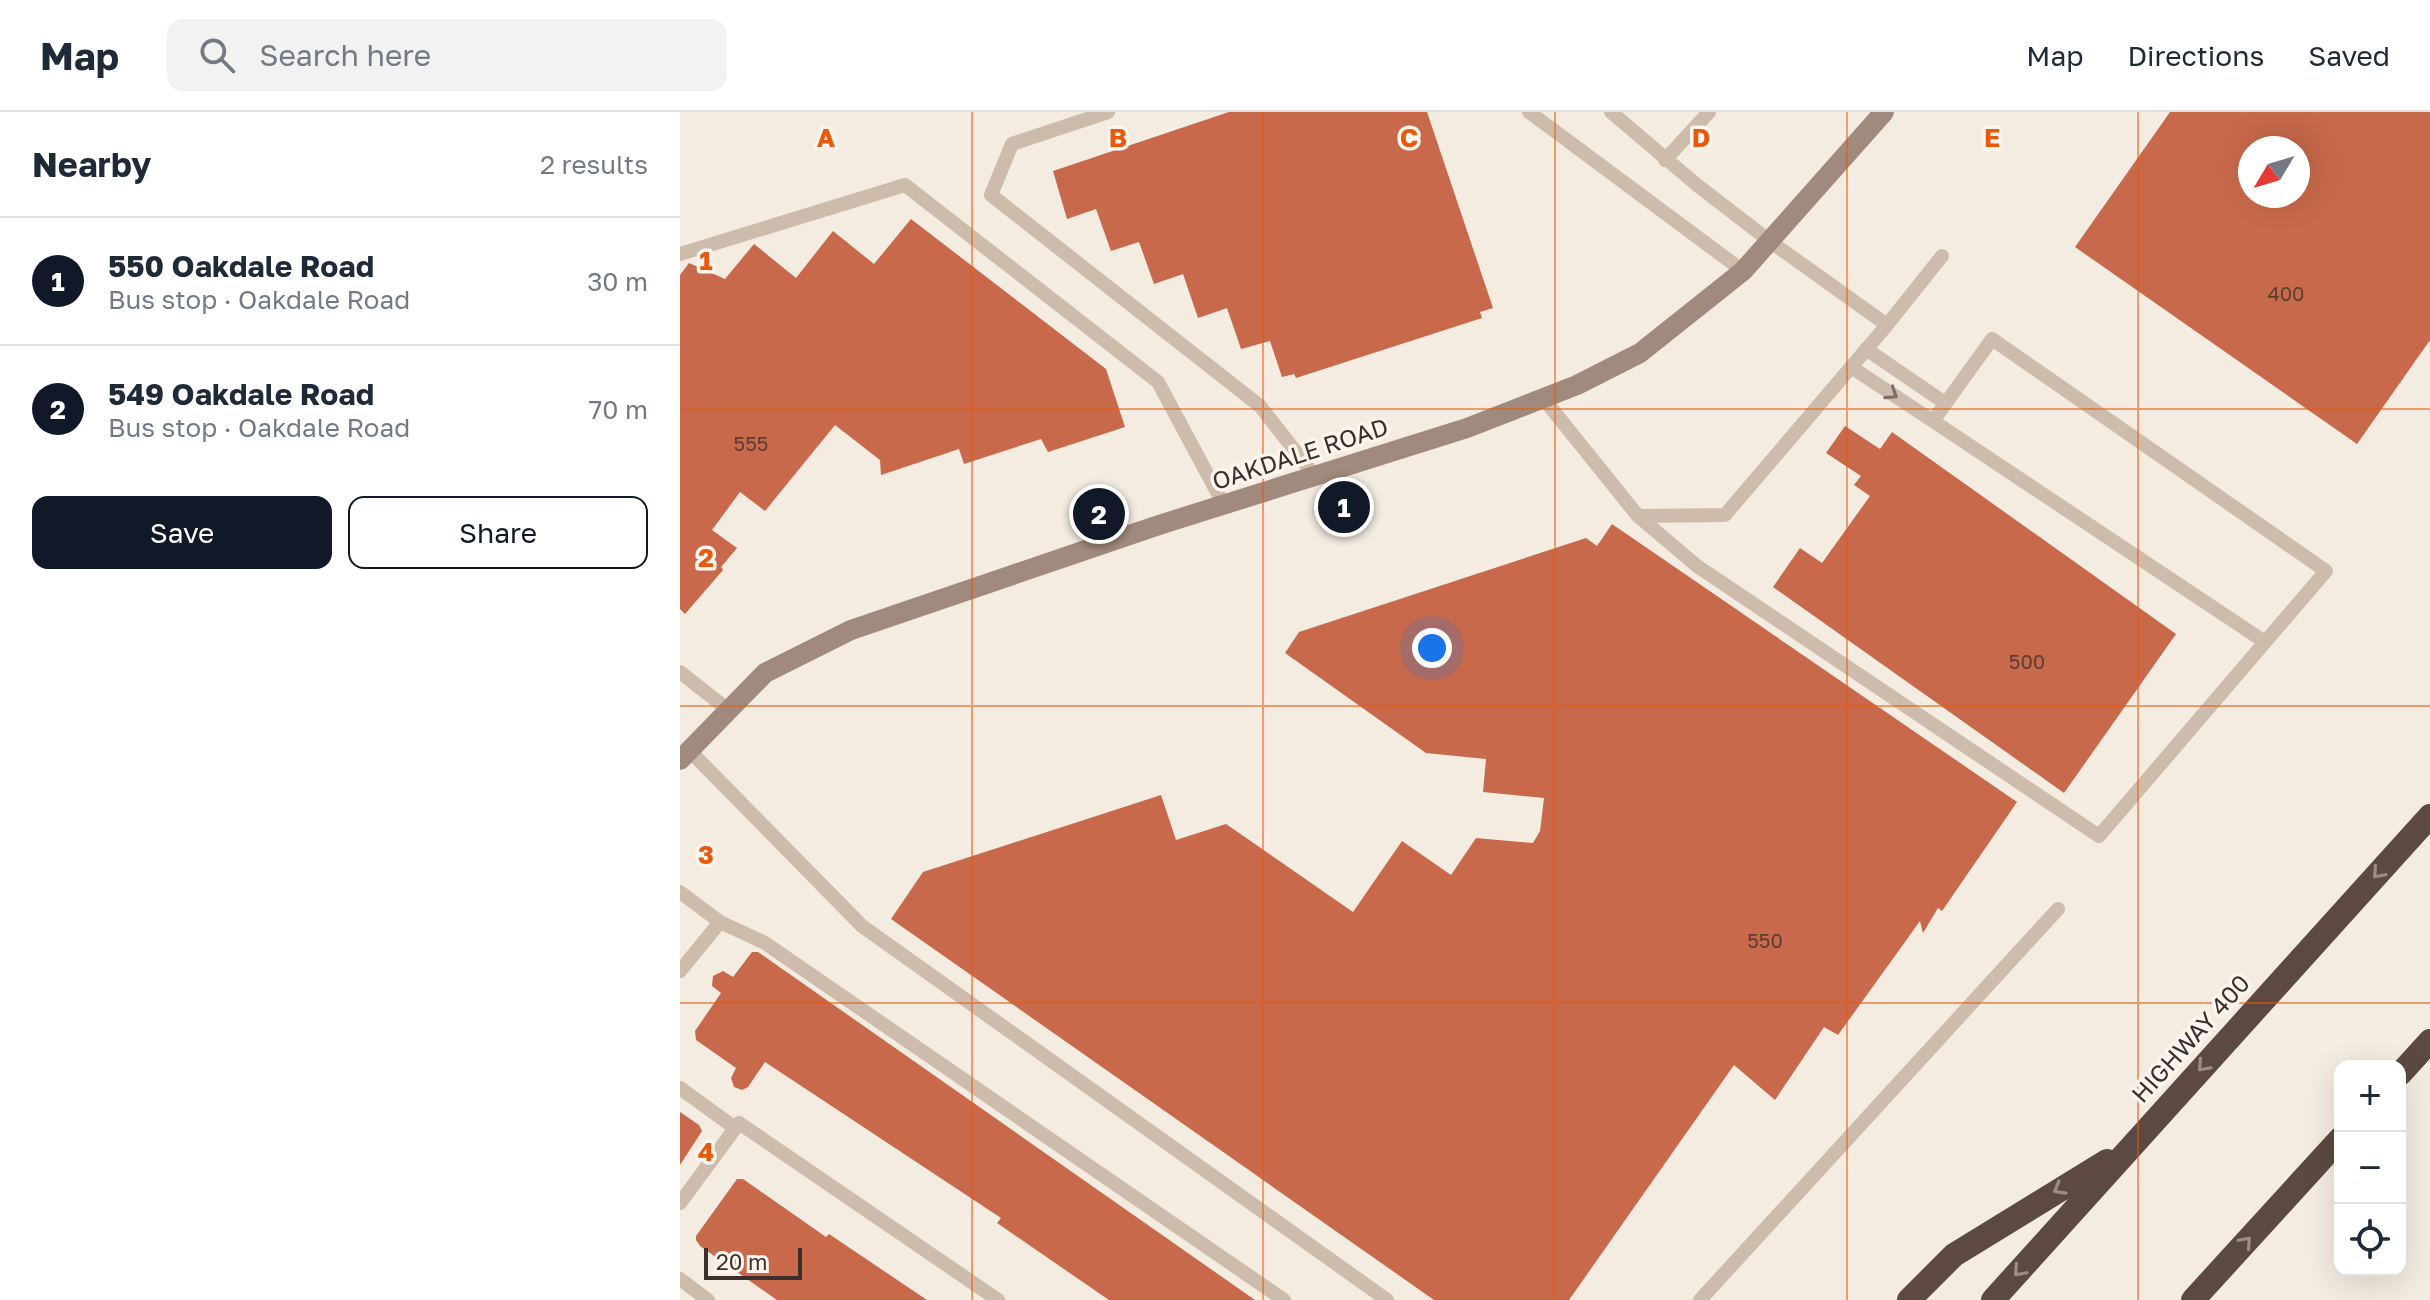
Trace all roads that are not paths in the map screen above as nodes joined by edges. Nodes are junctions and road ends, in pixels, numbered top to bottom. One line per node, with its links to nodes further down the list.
1 (1108, 112): 17 (lane)
2 (1529, 112): 10 (lane)
3 (1611, 112): 6 (lane)
4 (1709, 112): 6 (lane)
5 (1884, 112): 7 (street, OAKDALE ROAD)
6 (1665, 160): 7 (lane)
7 (1771, 242): 10 (street, OAKDALE ROAD); 11 (lane)
8 (680, 254): 18 (lane)
9 (1942, 256): 11 (lane)
10 (1743, 271): 14 (street, OAKDALE ROAD)
11 (1887, 325): 12 (lane)
12 (1866, 349): 13 (lane); 15 (lane)
13 (1851, 367): 16 (lane, one-way to 16); 19 (lane)
14 (1543, 398): 17 (street, OAKDALE ROAD); 19 (lane)
15 (1945, 403): 16 (lane); 20 (lane)
16 (1933, 421): 20 (lane)
17 (1314, 475): 18 (street, OAKDALE ROAD)
18 (1224, 505): 22 (street, OAKDALE ROAD)
19 (1638, 516): 20 (lane)
20 (2265, 642)
21 (680, 672): 22 (lane)
22 (727, 709): 23 (street, OAKDALE ROAD)
23 (684, 755): 40 (lane)
24 (2430, 816): 34 (highway, HIGHWAY 400, one-way to 34)
25 (680, 892): 27 (lane)
26 (2058, 909): 41 (lane)
27 (720, 922): 28 (lane); 39 (lane)
28 (680, 971)
29 (2430, 1041): 30 (highway)
30 (2406, 1067)
31 (680, 1088): 32 (lane)
32 (735, 1128): 35 (lane); 38 (lane)
33 (2334, 1146): 44 (highway, one-way to 33)
34 (2127, 1150): 42 (highway, one-way to 42); 43 (highway, HIGHWAY 400, one-way to 43)
35 (680, 1203)
36 (680, 1279): 37 (lane)
37 (708, 1300)
38 (998, 1300)
39 (1284, 1300)
40 (1387, 1300)
41 (1700, 1300)
42 (1909, 1300)
43 (1993, 1300)
44 (2193, 1300)

